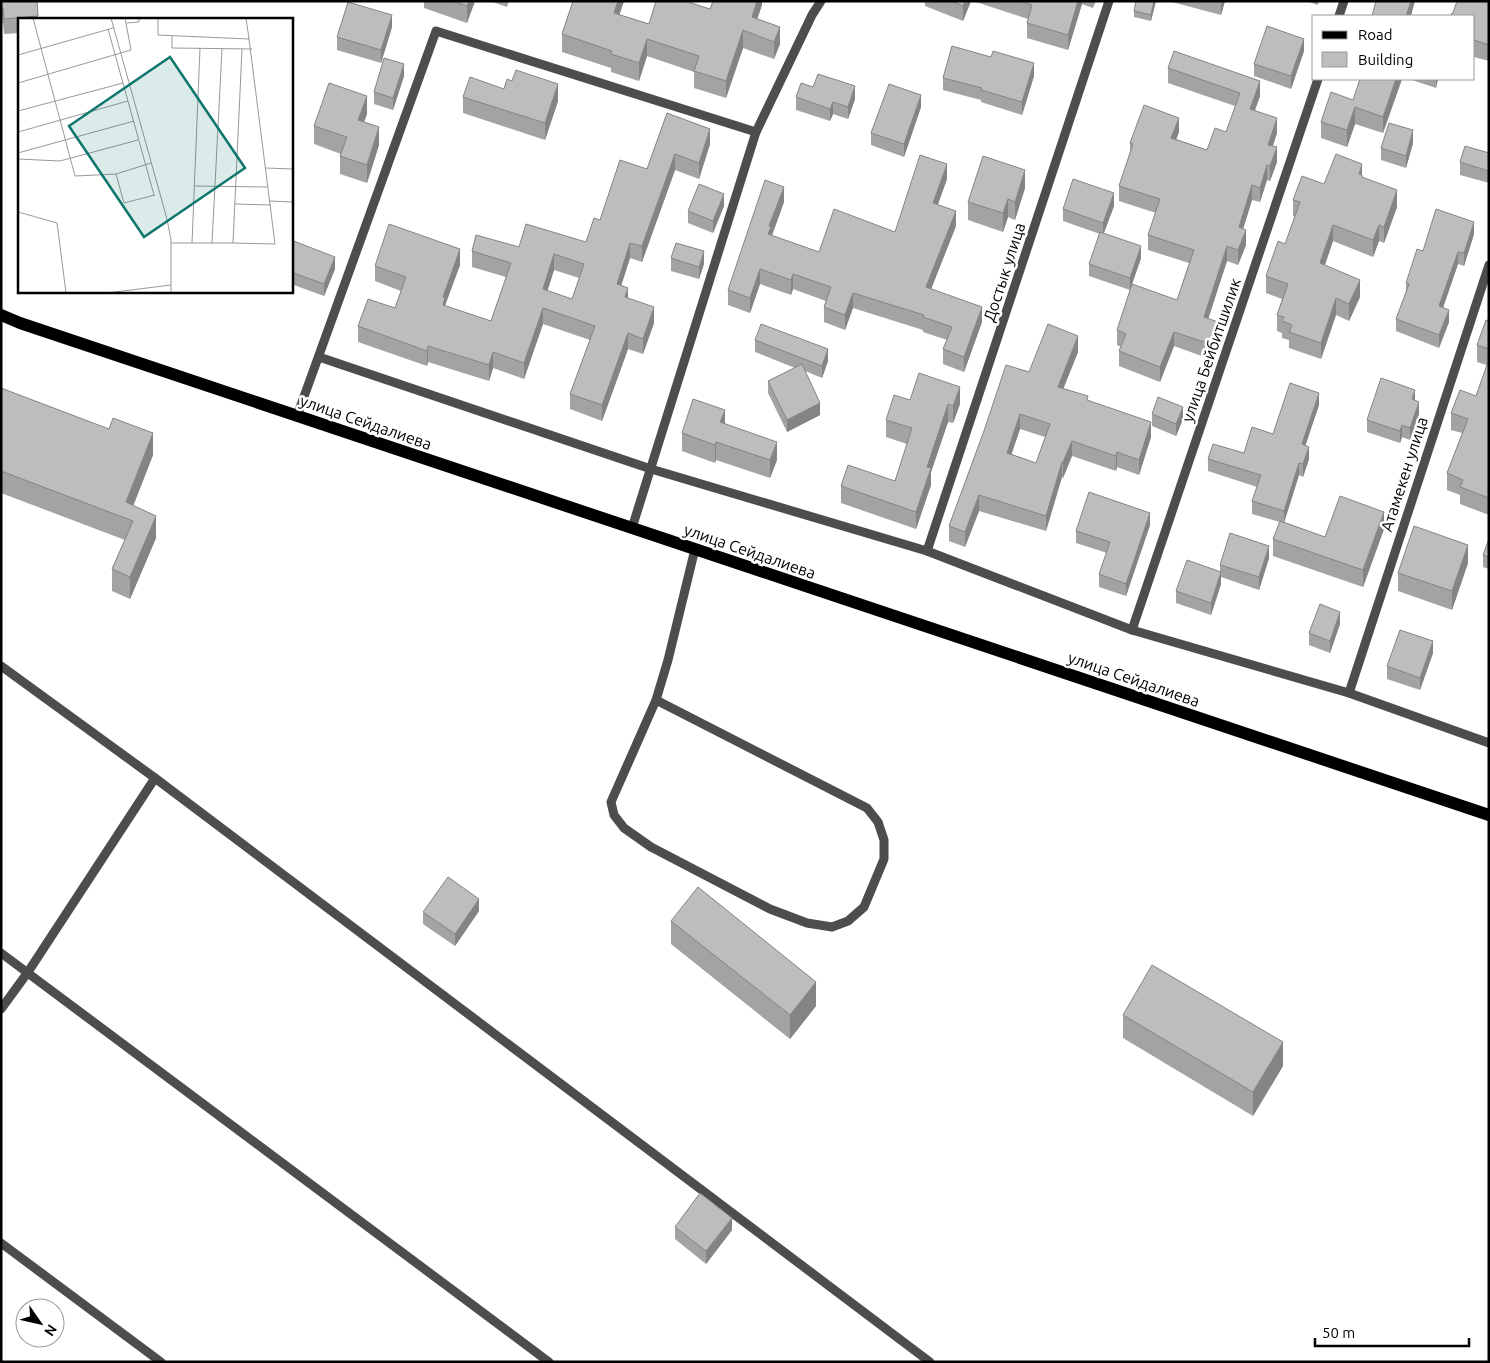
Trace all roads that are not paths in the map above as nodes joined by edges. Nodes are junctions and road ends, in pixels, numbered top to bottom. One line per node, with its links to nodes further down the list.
1 (821, 1): 6 (street)
2 (1109, 1): 14 (street, Достык улица)
3 (1344, 1): 4 (street)
4 (1339, 15)
5 (1318, 80): 15 (street, улица Бейбитшилик)
6 (756, 132): 9 (street); 11 (street)
7 (1489, 265): 17 (street, Атамекен улица)
8 (1, 315): 10 (main road, улица Сейдалиева)
9 (319, 357): 10 (street); 11 (street)
10 (297, 416): 12 (main road, улица Сейдалиева)
11 (651, 469): 12 (street); 14 (street)
12 (632, 528): 13 (main road, улица Сейдалиева)
13 (695, 549): 18 (street); 21 (main road, улица Сейдалиева)
14 (927, 551): 15 (street)
15 (1132, 630): 17 (street)
16 (1, 666): 20 (street)
17 (1349, 693): 19 (street)
18 (656, 700): 18 (street)
19 (1489, 743)
20 (155, 778): 23 (street); 28 (street)
21 (1489, 815)
22 (1, 952): 23 (street)
23 (28, 972): 24 (street); 27 (street)
24 (1, 1009)
25 (1, 1243): 26 (street)
26 (161, 1362)
27 (549, 1362)
28 (930, 1362)

